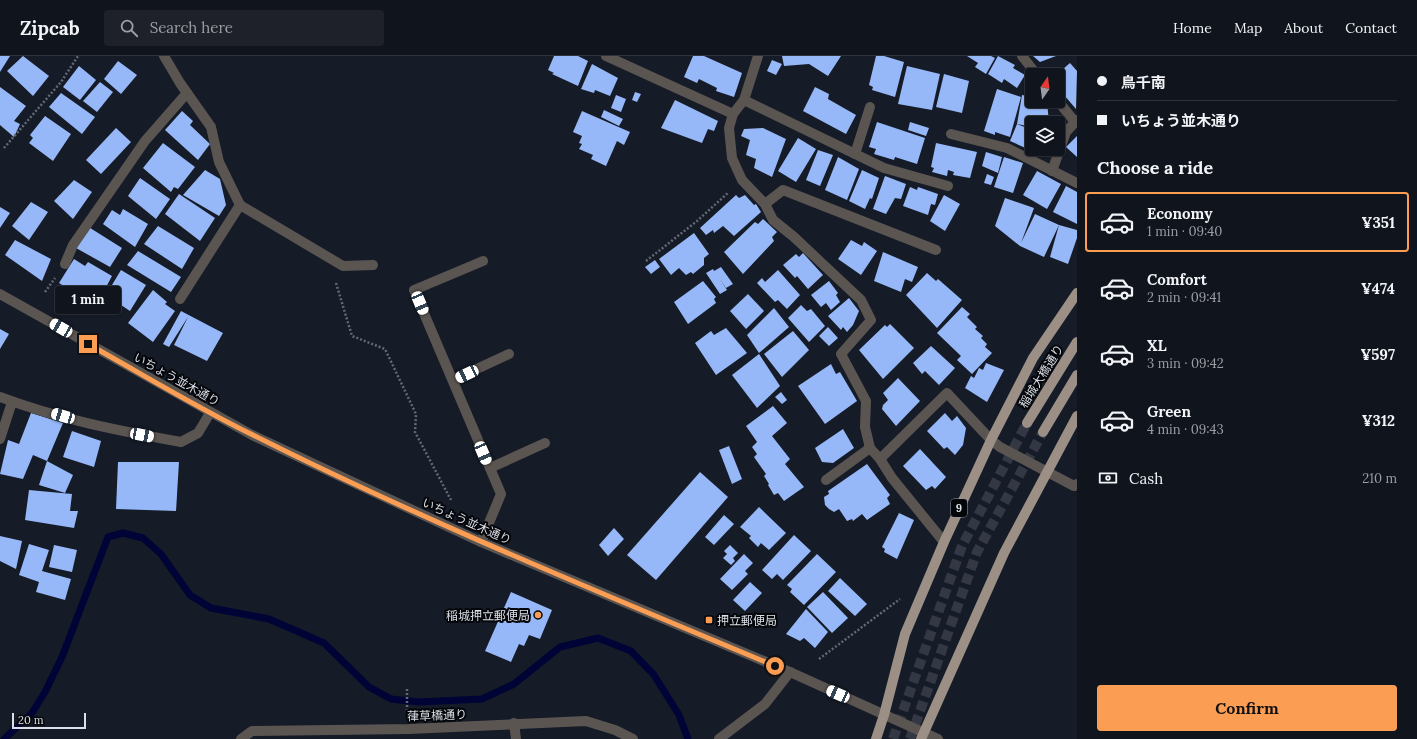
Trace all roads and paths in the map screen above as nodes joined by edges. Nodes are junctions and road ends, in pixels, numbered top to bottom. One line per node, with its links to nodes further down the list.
1 (78, 56): 14 (path)
2 (164, 56): 7 (street)
3 (606, 56): 11 (street)
4 (758, 56): 8 (street)
5 (1022, 56): 6 (street)
6 (1031, 68)
7 (187, 94): 21 (street); 26 (street)
8 (744, 100): 11 (street); 15 (street)
9 (870, 107): 15 (street)
10 (1064, 108): 12 (street)
11 (733, 114): 17 (street)
12 (1076, 121): 16 (street)
13 (951, 134): 16 (street)
14 (4, 148)
15 (855, 154): 19 (street)
16 (1052, 171): 18 (street)
17 (742, 180): 20 (street); 25 (path)
18 (1077, 183)
19 (948, 186)
20 (765, 204): 22 (street); 44 (street)
21 (240, 205): 23 (street); 30 (street)
22 (936, 250)
23 (328, 259): 27 (street); 50 (path)
24 (483, 261): 34 (street)
25 (646, 261)
26 (65, 264)
27 (373, 265)
28 (1077, 293): 42 (main road, 9)
29 (0, 294): 37 (street, いちょう並木通り)
30 (180, 299)
31 (1077, 342): 39 (main road, 稲城大橋通り)
32 (509, 354): 34 (street)
33 (1077, 375): 40 (main road)
34 (453, 380): 46 (street)
35 (0, 397): 36 (street)
36 (12, 402): 37 (street); 41 (street)
37 (210, 413): 51 (street, いちょう並木通り)
38 (1077, 416): 47 (main road)
39 (1027, 423)
40 (1043, 432)
41 (0, 439)
42 (991, 440): 45 (street); 47 (street); 52 (main road, 9)
43 (545, 443): 46 (street)
44 (870, 448): 45 (street); 48 (street)
45 (880, 459): 52 (street)
46 (490, 468): 51 (street)
47 (1048, 472): 49 (street); 60 (main road)
48 (826, 480)
49 (1077, 484)
50 (451, 500)
51 (481, 542): 55 (street, いちょう並木通り)
52 (944, 542): 58 (main road, 9)
53 (902, 597): 54 (path)
54 (818, 660)
55 (790, 672): 58 (street, いちょう並木通り); 64 (street)
56 (407, 689): 57 (path)
57 (407, 709)
58 (884, 715): 60 (street, いちょう並木通り); 65 (main road, 9)
59 (514, 723): 61 (street, 葎草橋通り); 62 (street); 63 (street, 葎草橋通り)
60 (922, 736): 66 (street, いちょう並木通り)
61 (241, 739)
62 (516, 739)
63 (633, 739)
64 (719, 739)
65 (876, 739)
66 (938, 739)

